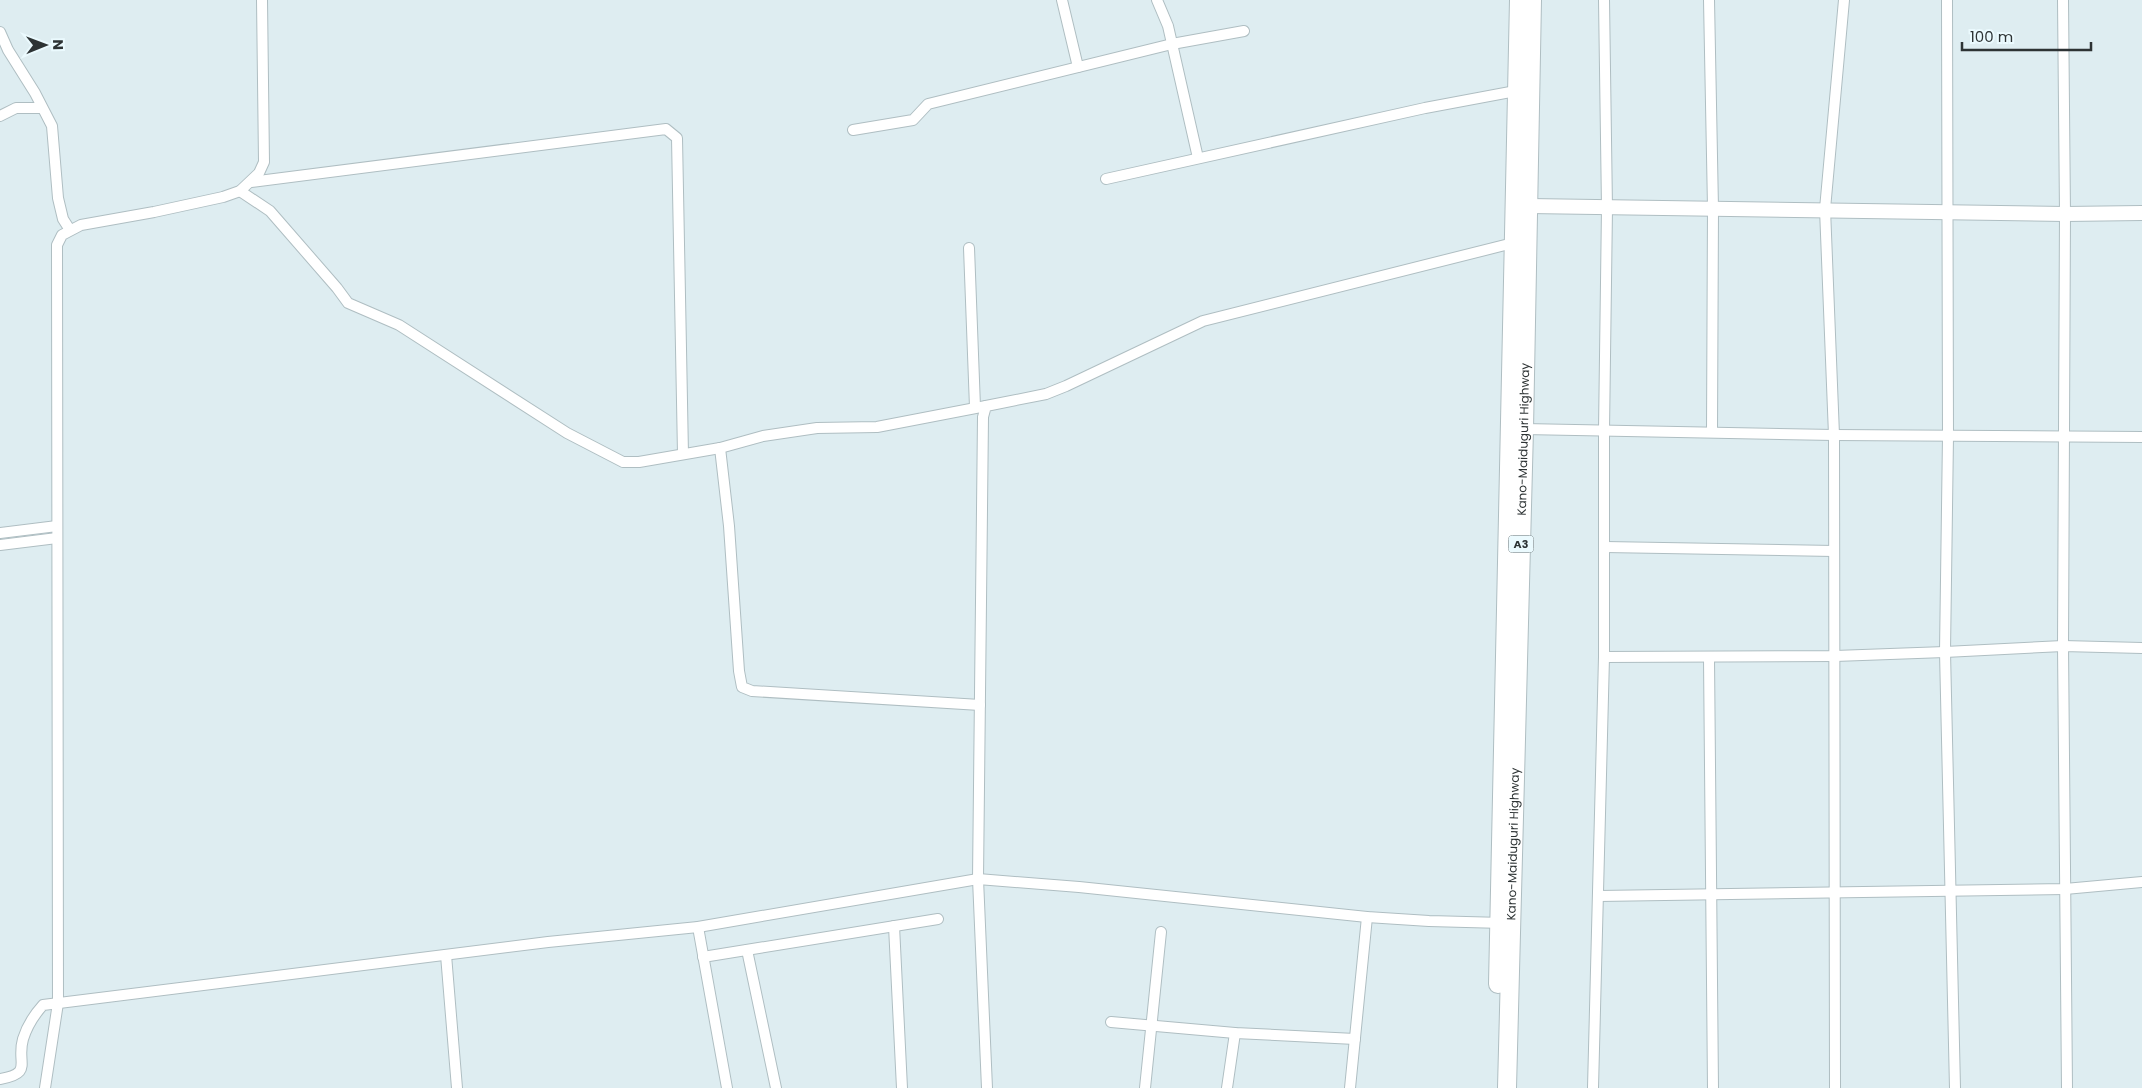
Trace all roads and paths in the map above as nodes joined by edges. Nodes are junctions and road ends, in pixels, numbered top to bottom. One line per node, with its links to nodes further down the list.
1 (262, 0): 21 (street)
2 (1062, 0): 14 (street)
3 (1157, 0): 13 (street)
4 (1519, 0): 15 (highway, Kano-Maiduguri Highway / A3)
5 (1532, 0): 15 (highway, Kano-Maiduguri Highway / A3)
6 (1604, 0): 24 (street)
7 (1709, 0): 25 (street)
8 (1844, 0): 26 (street)
9 (1947, 0): 27 (street)
10 (2062, 0): 28 (street)
11 (1244, 31): 13 (street)
12 (0, 32): 16 (street)
13 (1172, 44): 14 (street); 19 (street)
14 (1078, 67): 18 (street)
15 (1524, 90): 19 (street); 23 (highway, Kano-Maiduguri Highway / A3); 31 (highway, Kano-Maiduguri Highway / A3)
16 (42, 108): 17 (street); 30 (street)
17 (0, 116)
18 (853, 130)
19 (1198, 158): 20 (street)
20 (1106, 179)
21 (251, 182): 22 (street); 43 (street)
22 (240, 191): 30 (street); 43 (street)
23 (1529, 206): 24 (street); 35 (highway, Kano-Maiduguri Highway / A3)
24 (1607, 208): 25 (street); 36 (street)
25 (1713, 208): 26 (street); 37 (street)
26 (1825, 209): 27 (street); 38 (street)
27 (1947, 211): 28 (street); 39 (street)
28 (2065, 214): 29 (street); 40 (street)
29 (2142, 214)
30 (70, 230): 44 (street)
31 (1513, 243): 33 (street); 35 (highway, Kano-Maiduguri Highway / A3)
32 (969, 248): 34 (street)
33 (986, 406): 34 (street); 56 (street)
34 (975, 407): 42 (street)
35 (1517, 429): 36 (street); 66 (highway, Kano-Maiduguri Highway / A3)
36 (1604, 431): 37 (street); 48 (street)
37 (1712, 432): 38 (street)
38 (1834, 435): 39 (street); 49 (street)
39 (1948, 436): 40 (street); 52 (street)
40 (2062, 437): 41 (street); 50 (street)
41 (2142, 438)
42 (720, 448): 43 (street); 56 (street)
43 (683, 454)
44 (57, 526): 45 (street); 46 (street)
45 (0, 534)
46 (57, 538): 47 (street); 73 (street)
47 (0, 545)
48 (1605, 547): 49 (street); 54 (street)
49 (1834, 551): 53 (street)
50 (2063, 646): 51 (street); 52 (street); 59 (street)
51 (2142, 648)
52 (1945, 652): 53 (street); 61 (street)
53 (1835, 656): 55 (street); 60 (street)
54 (1604, 657): 55 (street); 63 (street)
55 (1709, 658): 62 (street)
56 (980, 705): 57 (street)
57 (978, 879): 64 (street); 68 (street); 84 (street)
58 (2142, 882): 59 (street)
59 (2065, 889): 61 (street); 94 (street)
60 (1836, 892): 61 (street); 62 (street); 92 (street)
61 (1951, 892): 93 (street)
62 (1711, 895): 63 (street); 91 (street)
63 (1599, 896): 90 (street)
64 (1367, 917): 66 (street); 77 (street)
65 (938, 919): 67 (street)
66 (1505, 923): 88 (highway, Kano-Maiduguri Highway / A3); 89 (highway, Kano-Maiduguri Highway / A3)
67 (894, 926): 70 (street); 83 (street)
68 (698, 927): 71 (street); 72 (street)
69 (1161, 932): 75 (street)
70 (747, 950): 72 (street); 82 (street)
71 (446, 955): 73 (street); 80 (street)
72 (703, 957): 81 (street)
73 (58, 1003): 78 (street); 79 (street)
74 (1110, 1022): 75 (street)
75 (1151, 1025): 76 (street); 85 (street)
76 (1235, 1033): 77 (street); 86 (street)
77 (1355, 1039): 87 (street)
78 (0, 1080)
79 (45, 1088)
80 (457, 1088)
81 (727, 1088)
82 (776, 1088)
83 (902, 1088)
84 (987, 1088)
85 (1145, 1088)
86 (1227, 1088)
87 (1350, 1088)
88 (1496, 1088)
89 (1507, 1088)
90 (1593, 1088)
91 (1714, 1088)
92 (1835, 1088)
93 (1955, 1088)
94 (2067, 1088)

